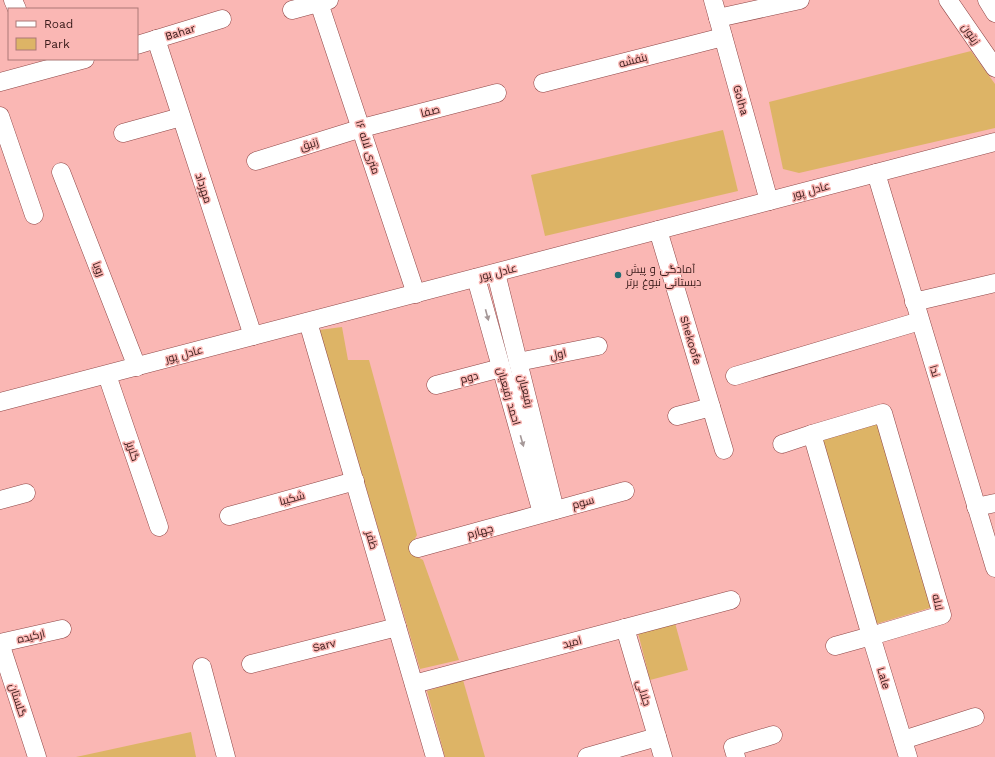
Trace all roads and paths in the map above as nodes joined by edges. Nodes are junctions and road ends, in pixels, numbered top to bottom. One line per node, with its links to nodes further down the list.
1 (713, 0): 8 (street, Golha)
2 (800, 0): 8 (street)
3 (948, 0): 15 (street, زیتون)
4 (987, 0): 7 (street)
5 (322, 1): 6 (street); 21 (street, ۱۶ متری لاله)
6 (292, 10)
7 (995, 13)
8 (718, 18): 10 (street, Golha)
9 (222, 19): 11 (street, Bahar)
10 (723, 37): 17 (street, بنفشه); 27 (street, Golha)
11 (156, 39): 12 (street, Bahar); 20 (street, مهرداد)
12 (138, 44)
13 (77, 60): 14 (street)
14 (41, 65): 16 (street)
15 (995, 68)
16 (0, 82)
17 (543, 83)
18 (498, 93): 21 (street, صفا)
19 (0, 116): 28 (street)
20 (181, 117): 22 (street); 37 (street, مهرداد)
21 (362, 128): 24 (street, زنبق); 33 (street, ۱۶ متری لاله)
22 (123, 133)
23 (995, 142): 26 (street, عادل پور)
24 (256, 160)
25 (61, 172): 40 (street, رویا)
26 (876, 173): 27 (street, عادل پور); 34 (street, ندا)
27 (769, 201): 29 (street, عادل پور)
28 (34, 215)
29 (658, 230): 30 (street, عادل پور); 46 (street, Shekoofe)
30 (496, 273): 31 (street, عادل پور); 39 (street, رفیعیان)
31 (476, 278): 33 (street, عادل پور); 41 (street, احمد رفیعیان, one-way to 41)
32 (995, 284): 34 (street)
33 (416, 294): 36 (street, عادل پور)
34 (914, 302): 35 (street, ندا)
35 (920, 320): 43 (street); 56 (street, ندا)
36 (308, 322): 37 (street, عادل پور); 51 (street, ظفر)
37 (252, 336): 40 (street, عادل پور)
38 (598, 346): 39 (street, اول)
39 (518, 362): 57 (street, رفیعیان)
40 (137, 366): 42 (street, عادل پور)
41 (501, 368): 44 (street, دوم); 57 (street, احمد رفیعیان, one-way to 57)
42 (107, 374): 45 (street, عادل پور); 59 (street, گلریز)
43 (735, 376)
44 (436, 385)
45 (0, 402)
46 (711, 407): 47 (street); 50 (street, Shekoofe)
47 (677, 416)
48 (812, 434): 49 (street, لاله); 66 (street); 66 (street, لاله)
49 (782, 444)
50 (724, 450)
51 (355, 481): 58 (street, شکیبا); 63 (street, ظفر)
52 (625, 491): 57 (street, سوم)
53 (26, 493): 54 (street)
54 (0, 500)
55 (995, 503): 56 (street)
56 (976, 506): 61 (street, ندا)
57 (548, 512): 60 (street, چهارم)
58 (229, 516)
59 (159, 527)
60 (418, 548)
61 (995, 568)
62 (731, 600): 64 (street, امید)
63 (397, 627): 69 (street, Sarv); 71 (street, ظفر)
64 (625, 628): 71 (street, امید); 74 (street, جلالی)
65 (62, 629): 67 (street, ارکیده)
66 (871, 636): 68 (street); 75 (street, Lale)
67 (0, 643): 76 (street, گلستان)
68 (835, 646)
69 (250, 664)
70 (202, 667): 77 (street)
71 (414, 684): 78 (street, ظفر)
72 (976, 717): 75 (street)
73 (773, 735): 81 (street)
74 (657, 737): 79 (street); 80 (street, جلالی)
75 (905, 752)
76 (37, 757)
77 (226, 757)
78 (435, 757)
79 (587, 757)
80 (663, 757)
81 (736, 757)

